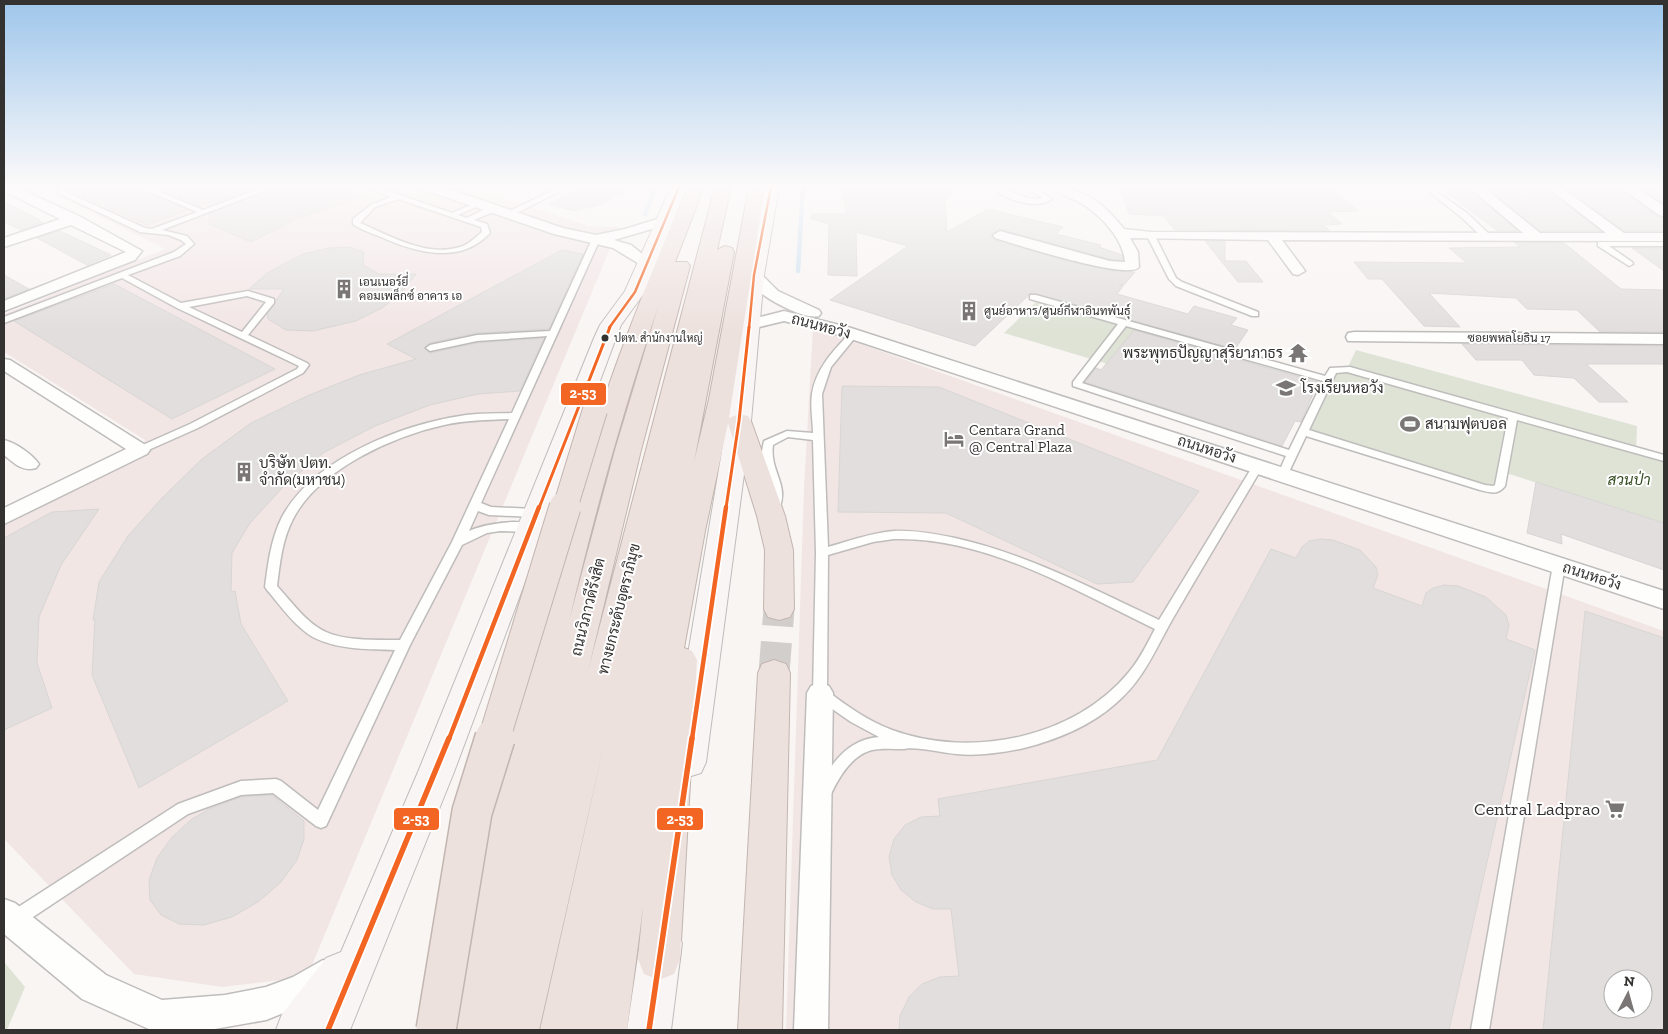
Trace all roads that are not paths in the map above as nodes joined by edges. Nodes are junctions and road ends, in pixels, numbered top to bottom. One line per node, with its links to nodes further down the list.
1 (27, 235): 28 (street)
2 (105, 235): 37 (street)
3 (173, 235): 33 (lane)
4 (384, 235): 5 (lane)
5 (483, 235)
6 (578, 235): 26 (street)
7 (616, 235): 26 (street)
8 (658, 235): 30 (main road)
9 (679, 235): 86 (highway)
10 (689, 235): 79 (highway, ถนนวิภาวดีรังสิต)
11 (691, 235): 90 (highway, ทางยกระดับอุตราภิมุข)
12 (729, 235): 91 (highway, ทางยกระดับอุตราภิมุข)
13 (749, 235): 67 (highway)
14 (762, 235): 34 (main road)
15 (1000, 235): 16 (street)
16 (1121, 235)
17 (1143, 235): 21 (street)
18 (1241, 235): 21 (street)
19 (1271, 235): 32 (street)
20 (1325, 235): 22 (street)
21 (1151, 236): 39 (lane)
22 (1486, 236): 23 (street)
23 (1536, 236): 27 (street)
24 (1621, 237): 25 (street); 27 (street)
25 (1664, 237)
26 (596, 239): 30 (street); 43 (lane)
27 (1597, 240): 29 (lane); 31 (lane)
28 (4, 243)
29 (1664, 244)
30 (646, 264): 35 (main road)
31 (1629, 264)
32 (1298, 271)
33 (122, 274): 38 (lane); 40 (lane)
34 (754, 275): 42 (main road); 44 (street)
35 (635, 292): 66 (main road); 87 (highway, bridge)
36 (1033, 296): 41 (lane)
37 (4, 306)
38 (180, 306): 45 (lane); 45 (lane)
39 (1255, 314)
40 (4, 320)
41 (1124, 322): 50 (lane); 58 (lane)
42 (747, 325): 44 (street, ถนนหอวัง); 53 (main road)
43 (553, 333): 48 (lane); 51 (lane)
44 (850, 333): 55 (lane); 61 (street, ถนนหอวัง)
45 (243, 336): 57 (lane)
46 (1354, 337): 47 (street, ซอยพหลโยธิน 17)
47 (1664, 339)
48 (430, 348)
49 (6, 369): 57 (street)
50 (1328, 380): 52 (lane); 54 (lane)
51 (515, 416): 63 (lane); 74 (lane)
52 (1513, 416): 54 (lane); 59 (lane)
53 (738, 421): 64 (highway); 82 (main road)
54 (1305, 432): 58 (lane)
55 (818, 437): 64 (lane); 69 (lane)
56 (4, 446): 60 (street)
57 (140, 450): 65 (street)
58 (1293, 455): 62 (lane)
59 (1664, 458)
60 (29, 464)
61 (1258, 466): 62 (street, ถนนหอวัง); 73 (lane)
62 (1283, 474): 70 (street, ถนนหอวัง)
63 (475, 505): 66 (lane); 68 (lane)
64 (771, 516): 72 (highway)
65 (4, 517)
66 (531, 520): 68 (lane); 81 (main road)
67 (691, 531): 82 (highway); 92 (highway)
68 (458, 542): 74 (lane)
69 (822, 554): 73 (lane); 76 (lane)
70 (1559, 565): 71 (street, ถนนหอวัง); 96 (lane)
71 (1664, 600)
72 (778, 609)
73 (1162, 627): 77 (lane)
74 (404, 645): 80 (lane)
75 (774, 673): 94 (highway)
76 (820, 693): 77 (lane); 78 (street)
77 (913, 742): 78 (lane)
78 (817, 811): 95 (street)
79 (520, 882): 88 (highway); 89 (highway, ถนนวิภาวดีรังสิต)
80 (7, 918): 83 (street)
81 (377, 922): 83 (street); 84 (main road); 85 (main road)
82 (658, 959): 93 (main road)
83 (172, 1024)
84 (298, 1030)
85 (328, 1030)
86 (429, 1030)
87 (436, 1030)
88 (462, 1030)
89 (485, 1030)
90 (517, 1030)
91 (562, 1030)
92 (605, 1030)
93 (648, 1030)
94 (760, 1030)
95 (811, 1030)
96 (1480, 1030)

